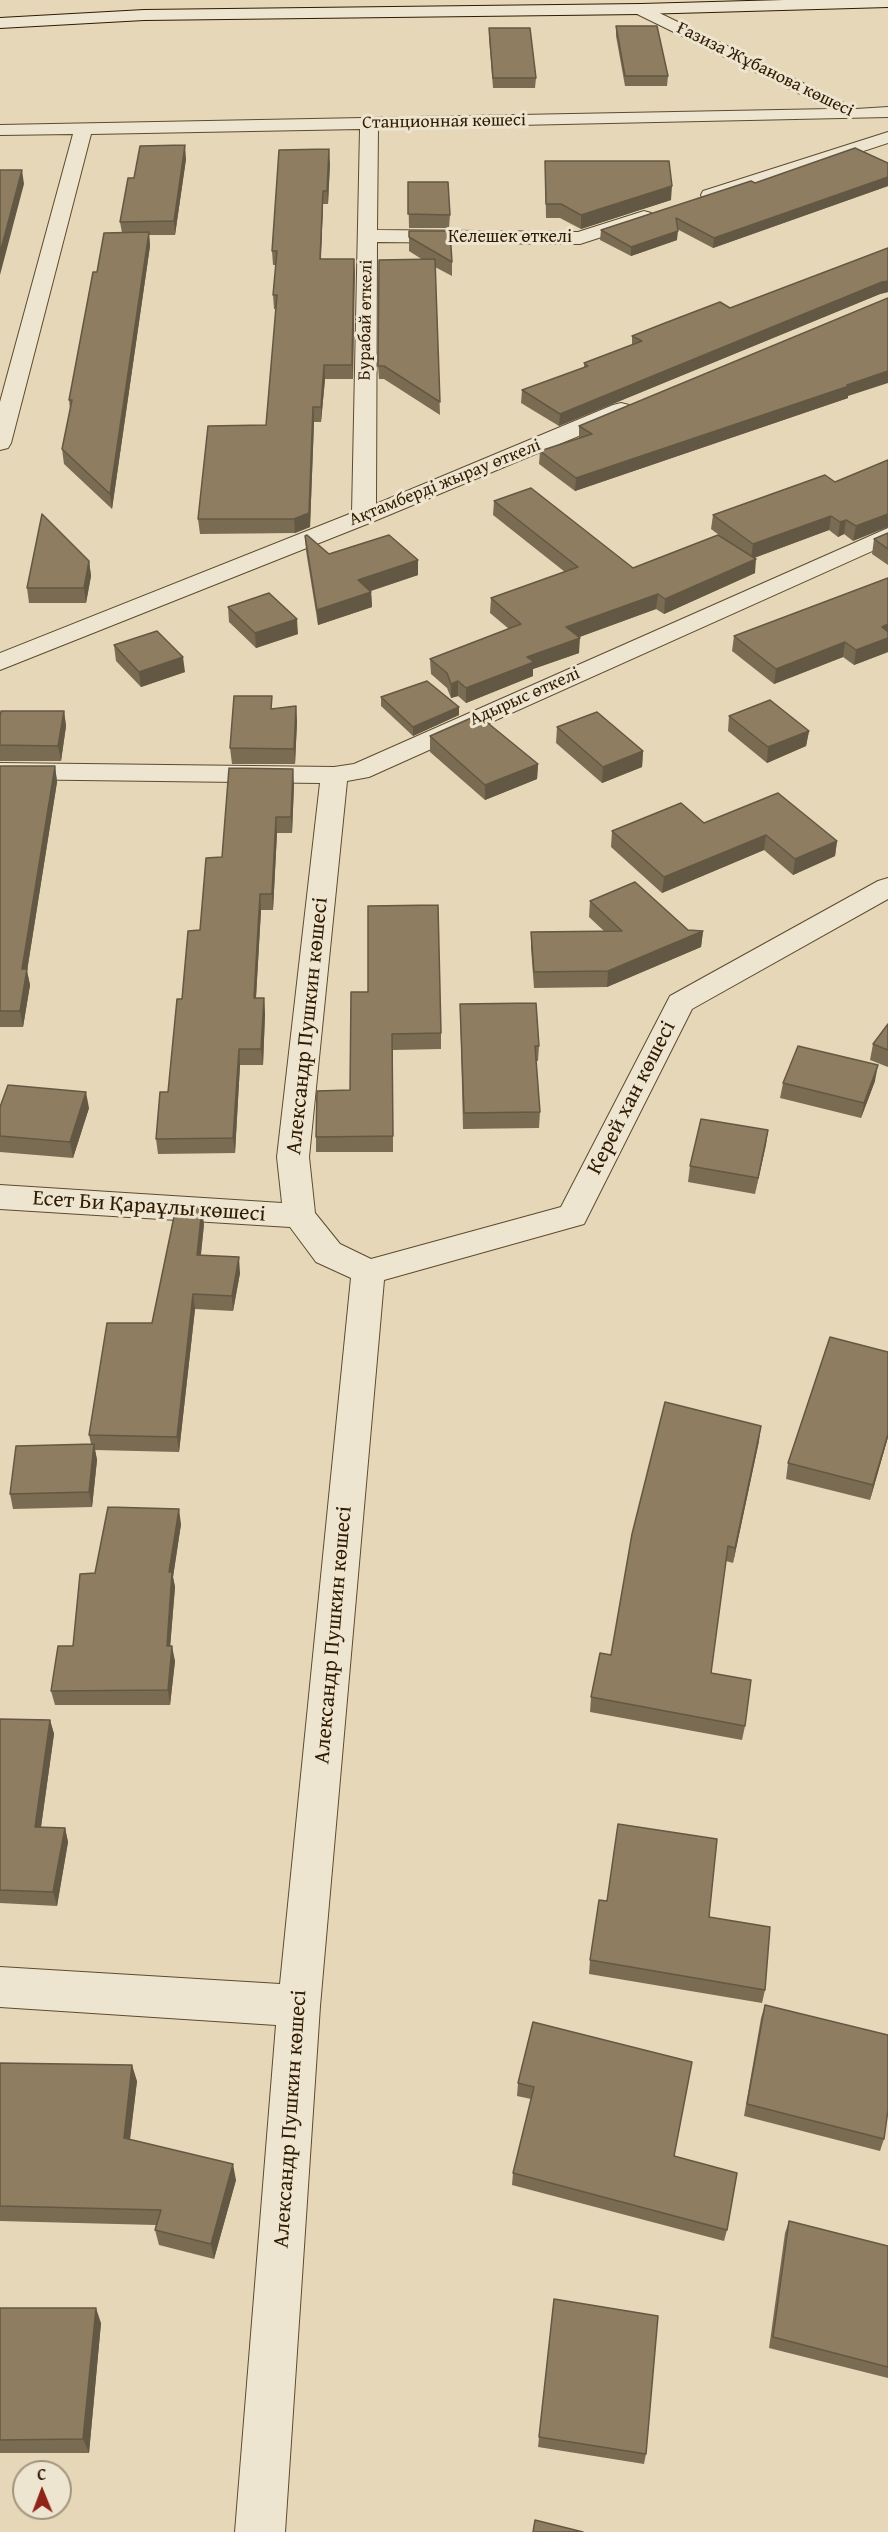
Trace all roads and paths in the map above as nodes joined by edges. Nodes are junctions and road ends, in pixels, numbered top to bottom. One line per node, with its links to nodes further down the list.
1 (884, 1): 2 (street)
2 (641, 9): 3 (street); 5 (street, Ғазиза Жұбанова көшесі)
3 (0, 23)
4 (888, 112): 5 (street, Станционная көшесі)
5 (856, 114): 6 (street, Станционная көшесі); 9 (street, Ғазиза Жұбанова көшесі)
6 (369, 123): 8 (street, Станционная көшесі); 12 (street, Бурабай өткелі)
7 (0, 130): 8 (street, Станционная көшесі)
8 (83, 130): 14 (street)
9 (888, 135): 10 (street)
10 (692, 201)
11 (659, 212): 12 (street, Келешек өткелі)
12 (368, 236): 15 (street, Бурабай өткелі)
13 (637, 404): 15 (street, Ақтамберді жырау өткелі)
14 (0, 443)
15 (364, 518): 17 (street, Ақтамберді жырау өткелі)
16 (888, 535): 19 (street, Адырыс өткелі)
17 (0, 662)
18 (0, 771): 19 (street, Адырыс өткелі)
19 (334, 775): 22 (street, Александр Пушкин көшесі)
20 (888, 887): 23 (street, Керей хан көшесі)
21 (0, 1197): 22 (street, Есет Би Қараұлы көшесі)
22 (298, 1216): 23 (street)
23 (368, 1272): 25 (street, Александр Пушкин көшесі)
24 (0, 1988): 25 (street)
25 (299, 2006): 26 (street, Александр Пушкин көшесі)
26 (260, 2532)

